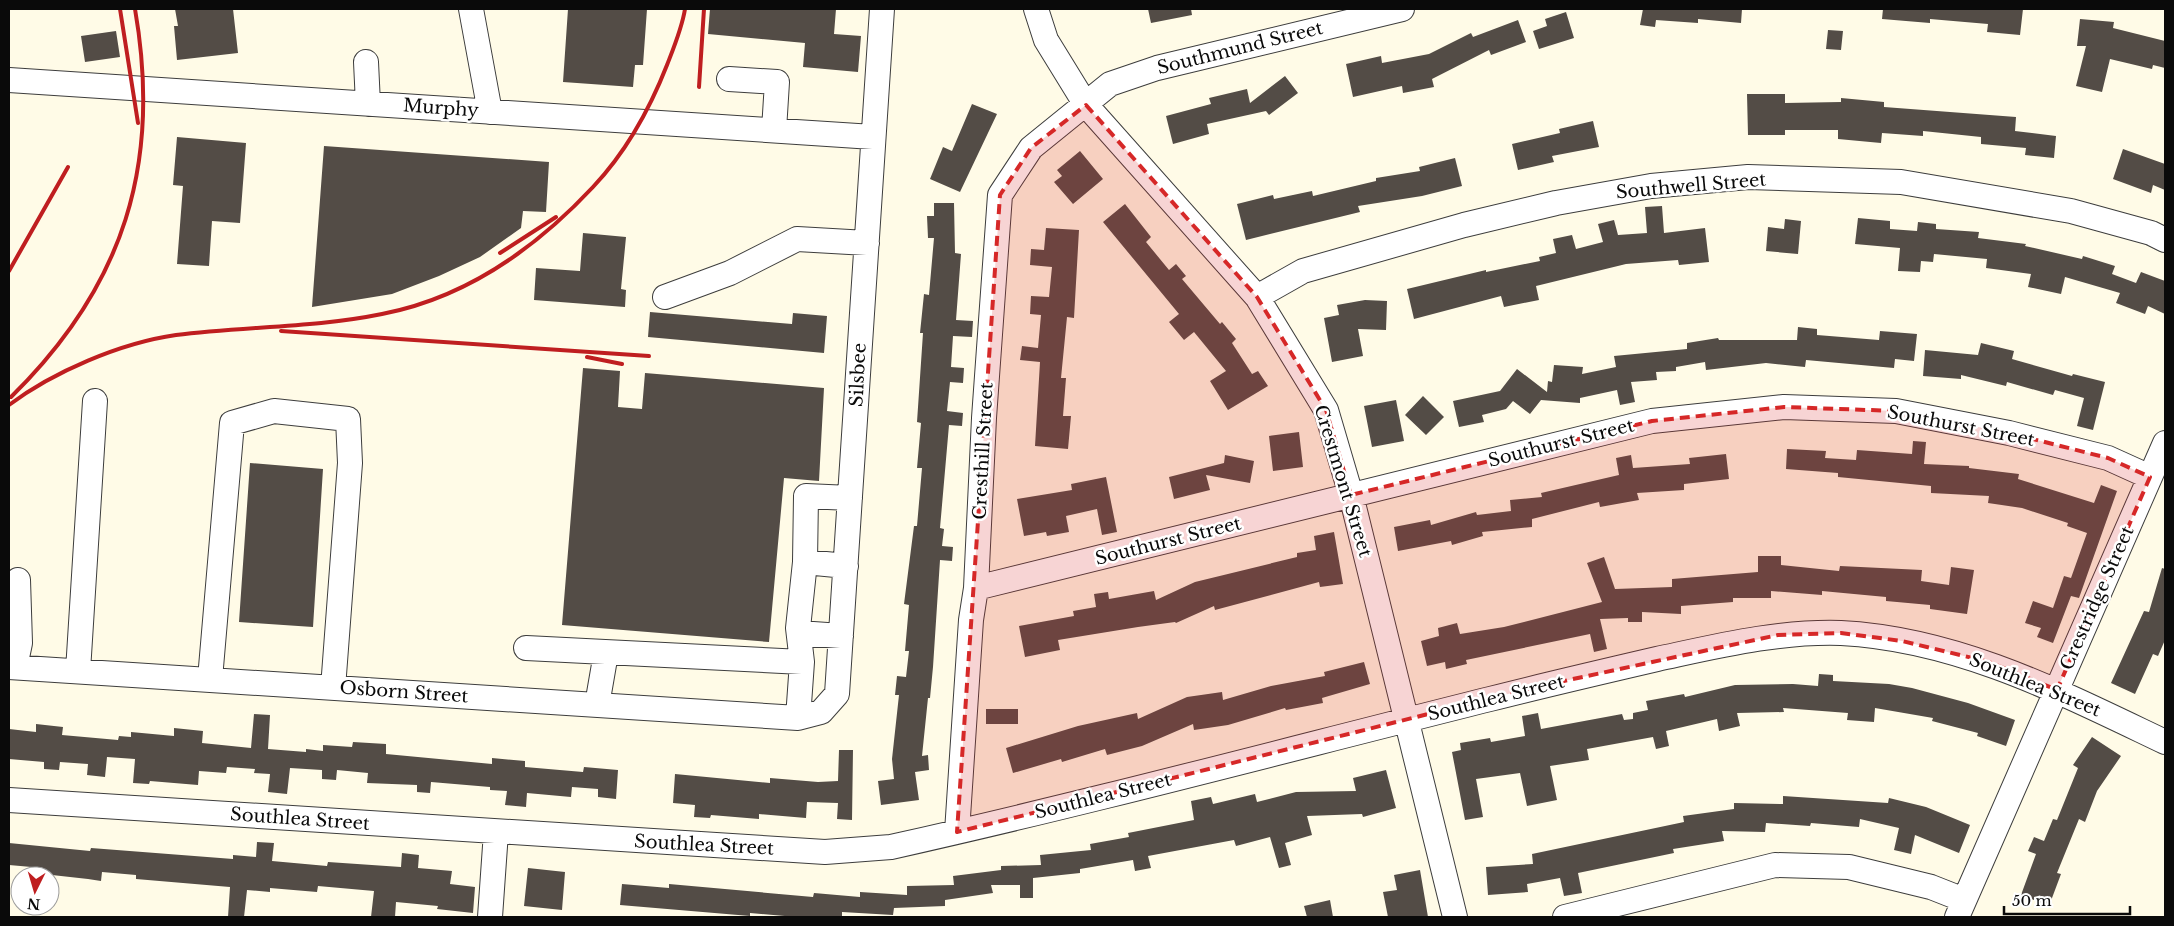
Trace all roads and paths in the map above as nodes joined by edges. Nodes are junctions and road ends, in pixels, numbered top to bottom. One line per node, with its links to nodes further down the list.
1 (472, 9): 10 (street)
2 (882, 9): 12 (street, Silsbee)
3 (1036, 9): 9 (street, Crestmont Street)
4 (1402, 9): 9 (street, Southmund Street)
5 (366, 62): 8 (street)
6 (729, 79): 11 (street)
7 (9, 80): 8 (street, Murphy)
8 (368, 104): 10 (street, Murphy)
9 (1086, 105): 16 (street, Crestmont Street); 25 (street, Cresthill Street)
10 (490, 112): 11 (street, Murphy)
11 (774, 130): 12 (street, Murphy)
12 (873, 137): 14 (street, Silsbee)
13 (2165, 240): 16 (street, Southwell Street)
14 (867, 243): 15 (street); 21 (street, Silsbee)
15 (666, 297)
16 (1257, 297): 20 (street, Crestmont Street)
17 (95, 401): 32 (street)
18 (2165, 443): 19 (street, Crestridge Street)
19 (2150, 477): 20 (street, Southurst Street); 35 (street, Crestridge Street)
20 (1350, 495): 25 (street, Southurst Street); 38 (street, Crestmont Street)
21 (850, 498): 22 (street); 23 (street, Silsbee)
22 (805, 562): 23 (street); 26 (street)
23 (846, 566): 27 (street, Silsbee)
24 (18, 580): 31 (street)
25 (976, 588): 42 (street, Cresthill Street)
26 (799, 633): 27 (street); 30 (street)
27 (841, 636): 37 (street, Silsbee)
28 (526, 648): 29 (street)
29 (606, 653): 30 (street); 36 (street)
30 (802, 662): 37 (street)
31 (12, 667): 32 (street, Osborn Street)
32 (78, 671): 33 (street, Osborn Street)
33 (210, 679): 34 (street, Osborn Street); 34 (street)
34 (333, 688): 36 (street, Osborn Street)
35 (2057, 690): 38 (street, Southlea Street); 39 (street, Southlea Street); 43 (street, Crestridge Street)
36 (597, 706): 37 (street, Osborn Street)
37 (798, 718)
38 (1405, 720): 42 (street, Southlea Street); 45 (street, Crestmont Street)
39 (2165, 742)
40 (9, 800): 41 (street, Southlea Street)
41 (496, 832): 42 (street, Southlea Street); 44 (street)
42 (957, 832)
43 (1961, 909): 46 (street)
44 (490, 917)
45 (1455, 917)
46 (1565, 917)

